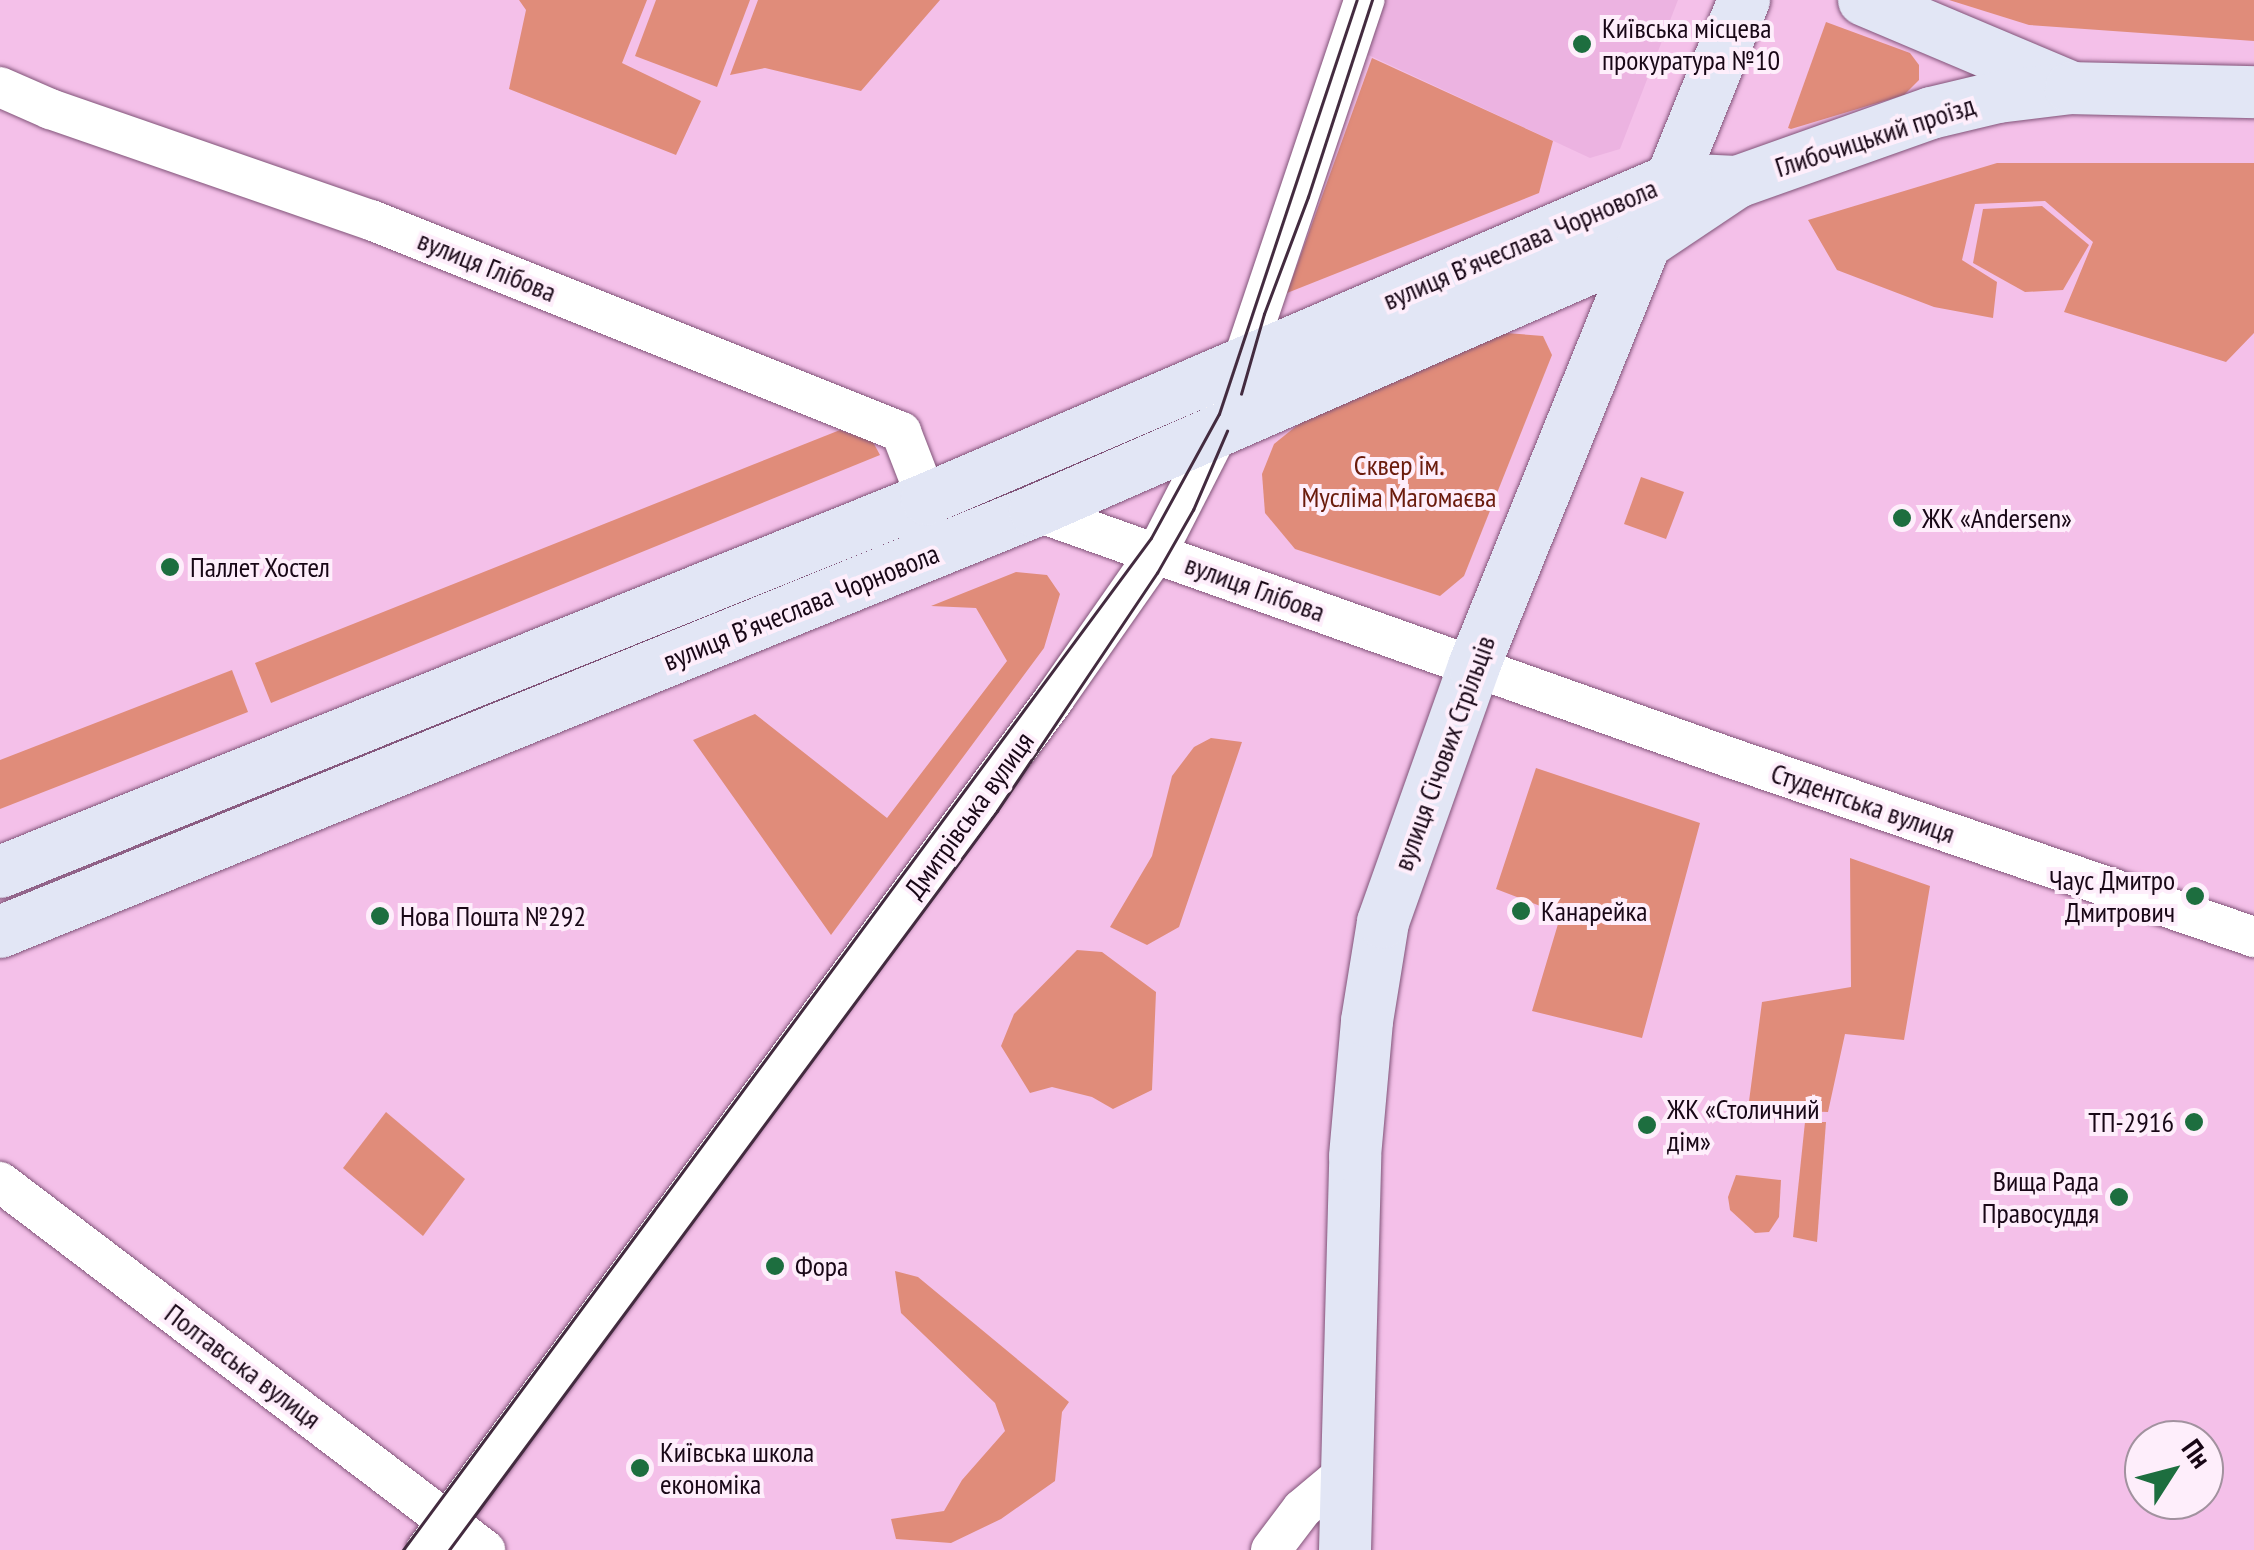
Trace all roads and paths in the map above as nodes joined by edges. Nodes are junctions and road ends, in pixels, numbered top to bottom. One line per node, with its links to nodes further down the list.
1 (1364, 0): 10 (street, Дмитрівська вулиця)
2 (1744, 0): 7 (main road, вулиця Січових Стрільців)
3 (1864, 0): 5 (main road)
4 (0, 87): 12 (street, вулиця Глібова)
5 (2072, 88): 6 (main road, Глибочицький проїзд); 8 (main road, Глибочицький проїзд)
6 (2254, 92)
7 (1673, 179): 8 (main road, вулиця Вʼячеслава Чорновола); 9 (main road, вулиця Січових Стрільців); 10 (main road, вулиця Вʼячеслава Чорновола)
8 (1737, 182): 9 (main road, вулиця Вʼячеслава Чорновола)
9 (1643, 244): 11 (main road, вулиця Вʼячеслава Чорновола); 15 (main road, вулиця Січових Стрільців)
10 (1244, 362): 11 (street, Дмитрівська вулиця); 12 (main road, вулиця Вʼячеслава Чорновола)
11 (1220, 430): 13 (main road, вулиця Вʼячеслава Чорновола); 14 (street, Дмитрівська вулиця)
12 (927, 500): 16 (main road, вулиця Вʼячеслава Чорновола)
13 (1036, 510): 14 (street, вулиця Глібова); 17 (main road, вулиця Вʼячеслава Чорновола)
14 (1157, 552): 15 (street, вулиця Глібова); 21 (street, Дмитрівська вулиця)
15 (1474, 666): 18 (street, Студентська вулиця); 20 (main road, вулиця Січових Стрільців)
16 (0, 872)
17 (0, 932)
18 (2254, 937)
19 (0, 1182): 21 (street, Полтавська вулиця)
20 (1346, 1473): 23 (street); 24 (main road, вулиця Січових Стрільців)
21 (436, 1536): 22 (street, Полтавська вулиця)
22 (486, 1550)
23 (1271, 1550)
24 (1345, 1550)

